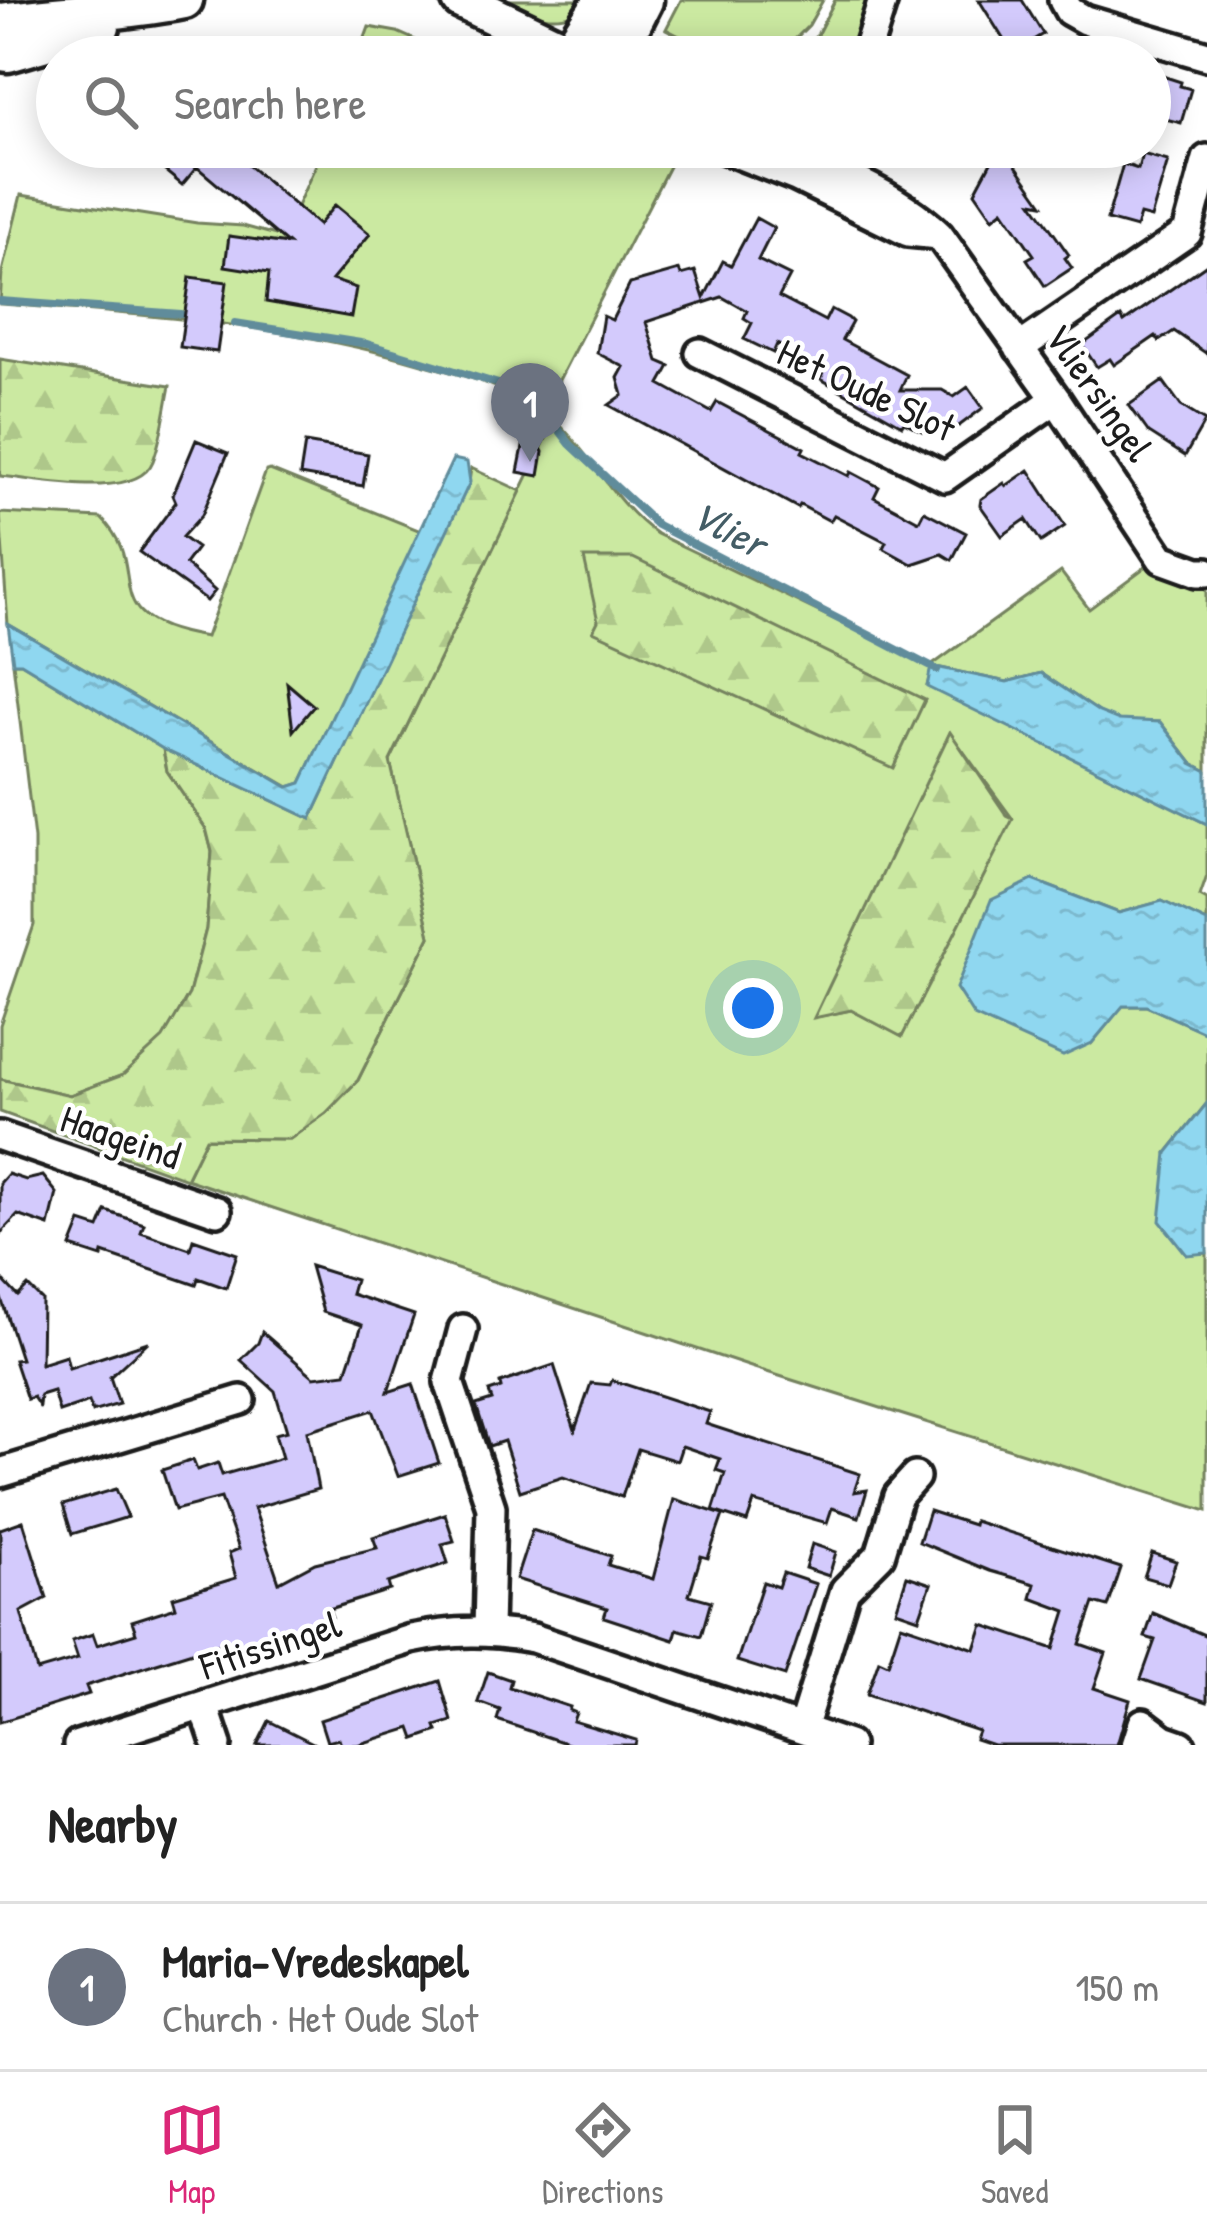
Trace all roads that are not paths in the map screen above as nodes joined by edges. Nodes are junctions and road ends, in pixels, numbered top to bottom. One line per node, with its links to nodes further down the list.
1 (184, 0): 7 (main road)
2 (461, 0): 10 (main road)
3 (607, 0): 11 (main road)
4 (641, 0): 12 (main road)
5 (884, 0): 13 (street)
6 (1063, 0): 14 (street)
7 (131, 10): 8 (main road); 9 (main road)
8 (0, 22)
9 (62, 36)
10 (543, 36)
11 (595, 36)
12 (607, 36)
13 (872, 36)
14 (1139, 36)
15 (36, 43): 17 (main road)
16 (1171, 45): 18 (street)
17 (0, 52)
18 (1207, 56)
19 (1207, 159): 21 (street)
20 (815, 168): 22 (street, Vliersingel)
21 (1200, 214): 22 (street)
22 (1018, 348): 24 (street, Vliersingel)
23 (700, 352): 24 (street, Het Oude Slot)
24 (1057, 399): 25 (street, Vliersingel)
25 (1207, 572)
26 (0, 1136): 27 (street, Haageind)
27 (217, 1210)
28 (463, 1328): 32 (street)
29 (241, 1400): 30 (street)
30 (0, 1473)
31 (916, 1477): 34 (street)
32 (488, 1630): 33 (street, Fitissingel); 34 (street, Fitissingel)
33 (204, 1706): 36 (street, Fitissingel); 37 (street)
34 (802, 1730): 38 (street, Fitissingel)
35 (1140, 1734): 39 (street)
36 (78, 1745)
37 (217, 1745)
38 (848, 1745)
39 (1180, 1745)

